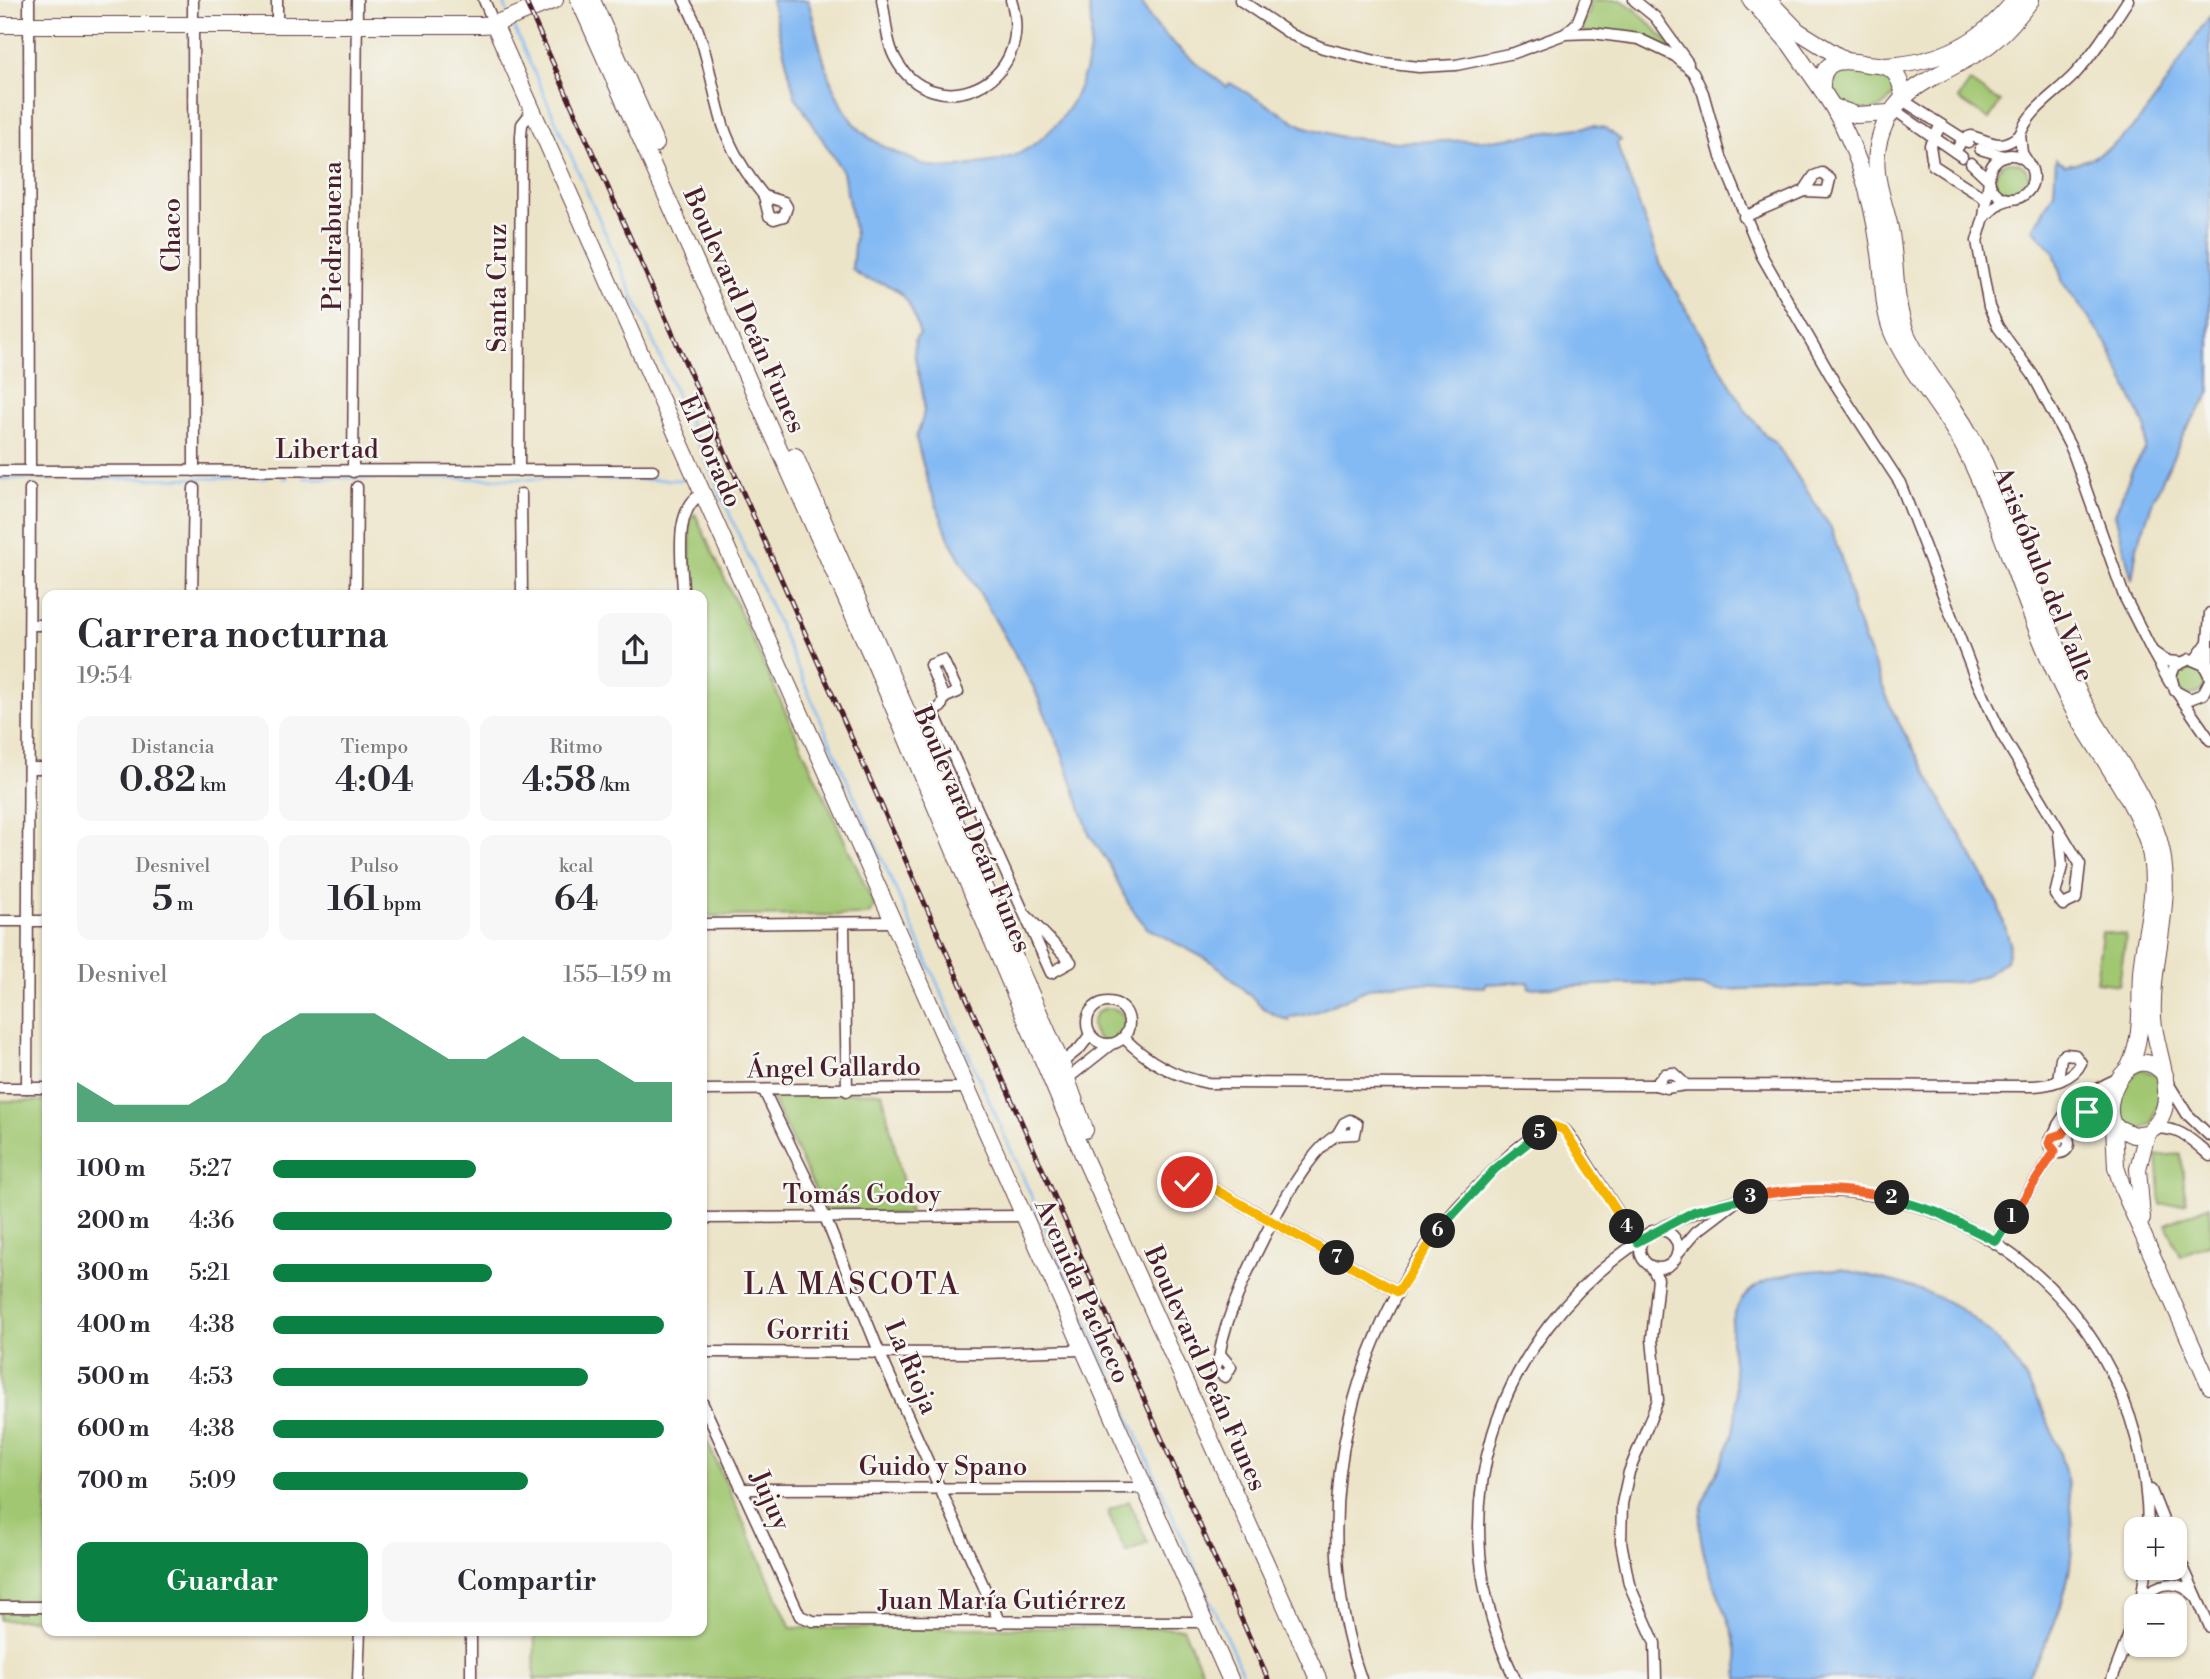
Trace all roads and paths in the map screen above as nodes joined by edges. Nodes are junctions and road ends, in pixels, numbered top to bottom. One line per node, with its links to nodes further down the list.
1 (29, 0): 24 (street)
2 (193, 0): 20 (street, Chaco)
3 (276, 0): 21 (street)
4 (357, 0): 25 (street, Piedrabuena)
5 (484, 0): 22 (street, El Dorado)
6 (555, 0): 22 (street)
7 (579, 0): 89 (street, Boulevard Deán Funes)
8 (592, 0): 74 (street, Boulevard Deán Funes)
9 (684, 0): 43 (street)
10 (883, 0): 11 (street)
11 (1011, 0)
12 (1240, 0): 26 (street)
13 (1586, 0): 26 (street)
14 (1634, 0): 29 (street)
15 (1751, 0): 30 (street)
16 (1768, 0): 27 (street)
17 (2015, 0): 28 (street)
18 (2031, 0): 31 (street)
19 (2128, 0): 35 (street)
20 (193, 23): 21 (street); 24 (street); 51 (street, Chaco)
21 (276, 24): 25 (street)
22 (494, 24): 25 (street); 33 (street, El Dorado)
23 (0, 25): 24 (street)
24 (29, 25): 50 (street)
25 (356, 25): 53 (street, Piedrabuena)
26 (1565, 34): 29 (street)
27 (1843, 59): 28 (street); 30 (street)
28 (1885, 66): 31 (street)
29 (1693, 72): 46 (street)
30 (1822, 90): 32 (street)
31 (1897, 104): 32 (street); 34 (street); 36 (street); 91 (street, Aristóbulo del Valle)
32 (1834, 107): 90 (street, Aristóbulo del Valle)
33 (534, 109): 52 (street, Santa Cruz); 57 (street, El Dorado)
34 (1941, 125): 36 (street); 37 (street)
35 (2020, 135): 38 (street); 40 (street)
36 (1933, 138): 39 (street); 45 (street)
37 (1971, 144): 38 (street); 38 (street); 39 (street)
38 (2004, 151): 40 (street); 41 (street)
39 (1963, 157): 41 (street)
40 (2028, 163): 44 (street)
41 (1989, 180): 44 (street); 45 (street)
42 (1804, 191): 46 (street)
43 (764, 196)
44 (2013, 199): 47 (street)
45 (1987, 200): 47 (street)
46 (1744, 217): 78 (street)
47 (1984, 217): 67 (street)
48 (653, 470): 52 (street, Libertad)
49 (0, 471): 50 (street, Libertad)
50 (30, 471): 51 (street, Libertad)
51 (194, 471): 53 (street, Libertad)
52 (519, 471): 53 (street, Libertad)
53 (353, 472)
54 (357, 487): 60 (street)
55 (194, 488): 59 (street)
56 (30, 489): 64 (street)
57 (703, 493): 62 (street); 83 (street, El Dorado)
58 (521, 494): 61 (street)
59 (192, 590)
60 (356, 590)
61 (522, 590)
62 (683, 590)
63 (2210, 613): 66 (street)
64 (31, 625): 65 (street); 76 (street)
65 (42, 625)
66 (2208, 642): 68 (street); 70 (street)
67 (2152, 651): 69 (street); 71 (street)
68 (2195, 660): 69 (street); 70 (street)
69 (2179, 662): 71 (street)
70 (2210, 679): 71 (street)
71 (2175, 691): 75 (street)
72 (944, 698): 73 (street)
73 (933, 711): 74 (street); 79 (street)
74 (912, 719): 89 (street, Boulevard Deán Funes)
75 (2210, 740)
76 (29, 768): 77 (street); 81 (street)
77 (42, 768)
78 (2059, 833): 78 (street)
79 (1025, 914): 79 (street)
80 (0, 921): 81 (street)
81 (28, 921): 82 (street); 95 (street)
82 (42, 921)
83 (892, 922): 85 (street); 97 (street, Avenida Pacheco)
84 (707, 924): 85 (street)
85 (844, 925): 100 (street)
86 (1090, 1035): 87 (street); 88 (street); 89 (street)
87 (1124, 1038): 88 (street); 92 (street)
88 (1110, 1045): 93 (street)
89 (1056, 1067): 93 (street, Boulevard Deán Funes)
90 (2124, 1072): 91 (street); 101 (street); 103 (street)
91 (2166, 1079): 104 (street); 107 (street)
92 (2059, 1080)
93 (1062, 1083): 154 (street, Boulevard Deán Funes); 155 (street, Boulevard Deán Funes)
94 (0, 1088): 95 (street)
95 (27, 1088): 96 (street)
96 (42, 1088)
97 (966, 1088): 100 (street, Ángel Gallardo); 112 (street, Avenida Pacheco)
98 (707, 1090): 99 (street, Ángel Gallardo)
99 (764, 1091): 100 (street, Ángel Gallardo); 113 (street, La Rioja)
100 (847, 1091)
101 (2082, 1099): 102 (street); 105 (street)
102 (2087, 1112): 103 (street); 105 (street)
103 (2112, 1124): 104 (street); 116 (street)
104 (2150, 1131): 108 (street); 116 (street)
105 (2058, 1134): 118 (street)
106 (1337, 1135): 115 (street)
107 (2210, 1136)
108 (2209, 1152): 109 (street)
109 (2210, 1166)
110 (1202, 1182): 115 (street)
111 (1739, 1199): 117 (street); 118 (street); 120 (street)
112 (1023, 1216): 113 (street, Tomás Godoy); 124 (street, Avenida Pacheco)
113 (825, 1217): 114 (street, Tomás Godoy); 126 (street, La Rioja)
114 (707, 1218)
115 (1273, 1222): 123 (street); 127 (street)
116 (2144, 1232): 128 (street)
117 (1645, 1237): 119 (street); 120 (street); 121 (street); 123 (street)
118 (1996, 1241): 130 (street)
119 (1616, 1256): 121 (street); 157 (street)
120 (1674, 1258): 121 (street); 122 (street)
121 (1647, 1264): 122 (street)
122 (1658, 1290): 158 (street)
123 (1398, 1292): 156 (street)
124 (1081, 1350): 126 (street, Gorriti); 131 (street, Avenida Pacheco)
125 (707, 1352): 126 (street, Gorriti)
126 (880, 1354): 133 (street, La Rioja)
127 (1220, 1354)
128 (2210, 1386)
129 (707, 1413): 132 (street, Jujuy)
130 (2148, 1483): 134 (street); 135 (street)
131 (1144, 1488): 133 (street, Guido y Spano); 145 (street, Avenida Pacheco)
132 (741, 1489): 133 (street, Guido y Spano); 144 (street, Jujuy)
133 (940, 1489): 146 (street, La Rioja)
134 (2148, 1517)
135 (2162, 1517)
136 (2187, 1576): 141 (street)
137 (2153, 1580): 139 (street)
138 (2174, 1580): 139 (street)
139 (2168, 1584): 140 (street); 141 (street)
140 (2147, 1594)
141 (2197, 1599): 147 (street)
142 (0, 1607): 143 (street)
143 (42, 1607)
144 (800, 1616): 146 (street, Juan María Gutiérrez)
145 (1205, 1622): 146 (street, Juan María Gutiérrez); 153 (street, Avenida Pacheco)
146 (1000, 1623)
147 (2210, 1627)
148 (360, 1636): 151 (street)
149 (471, 1636): 152 (street)
150 (2124, 1647): 159 (street)
151 (358, 1679)
152 (471, 1679)
153 (1230, 1679)
154 (1318, 1679)
155 (1328, 1679)
156 (1361, 1679)
157 (1515, 1679)
158 (1656, 1679)
159 (2112, 1679)

